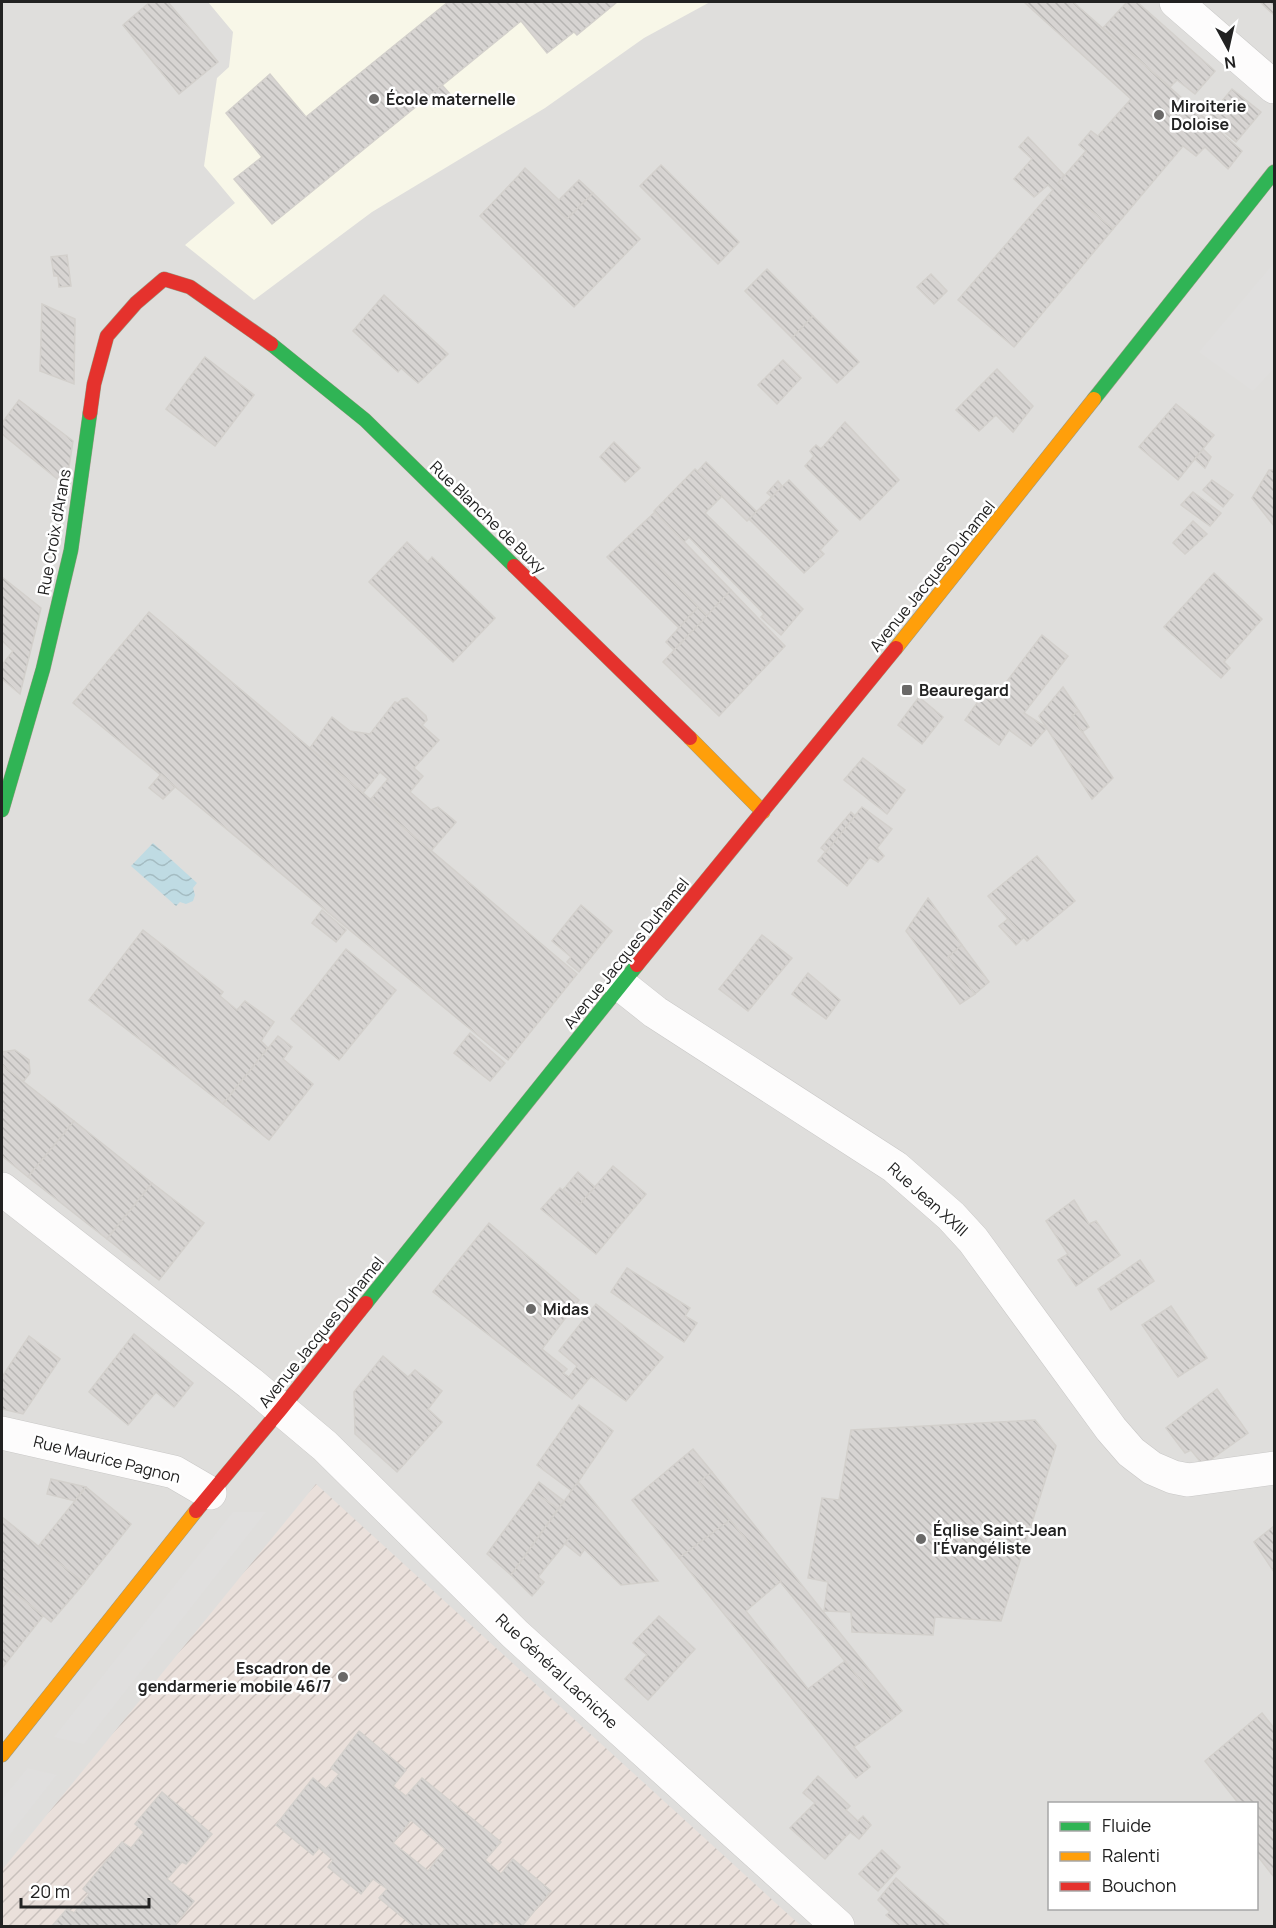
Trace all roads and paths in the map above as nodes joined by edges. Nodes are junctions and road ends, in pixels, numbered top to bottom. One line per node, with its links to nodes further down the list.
1 (1176, 2): 2 (street)
2 (1275, 87)
3 (1275, 172): 6 (main road, Avenue Jacques Duhamel)
4 (164, 279): 5 (main road, Rue Croix d'Arans); 6 (main road, Rue Blanche de Buxy)
5 (2, 810)
6 (763, 812): 7 (main road, Avenue Jacques Duhamel)
7 (621, 985): 9 (main road, Avenue Jacques Duhamel); 11 (street, Rue Jean XXIII)
8 (2, 1189): 9 (street, Rue Général Lachiche)
9 (281, 1409): 12 (main road, Avenue Jacques Duhamel); 14 (street, Rue Général Lachiche)
10 (2, 1433): 12 (street, Rue Maurice Pagnon)
11 (1275, 1468)
12 (210, 1493): 13 (main road, Avenue Jacques Duhamel)
13 (2, 1755)
14 (838, 1926)

